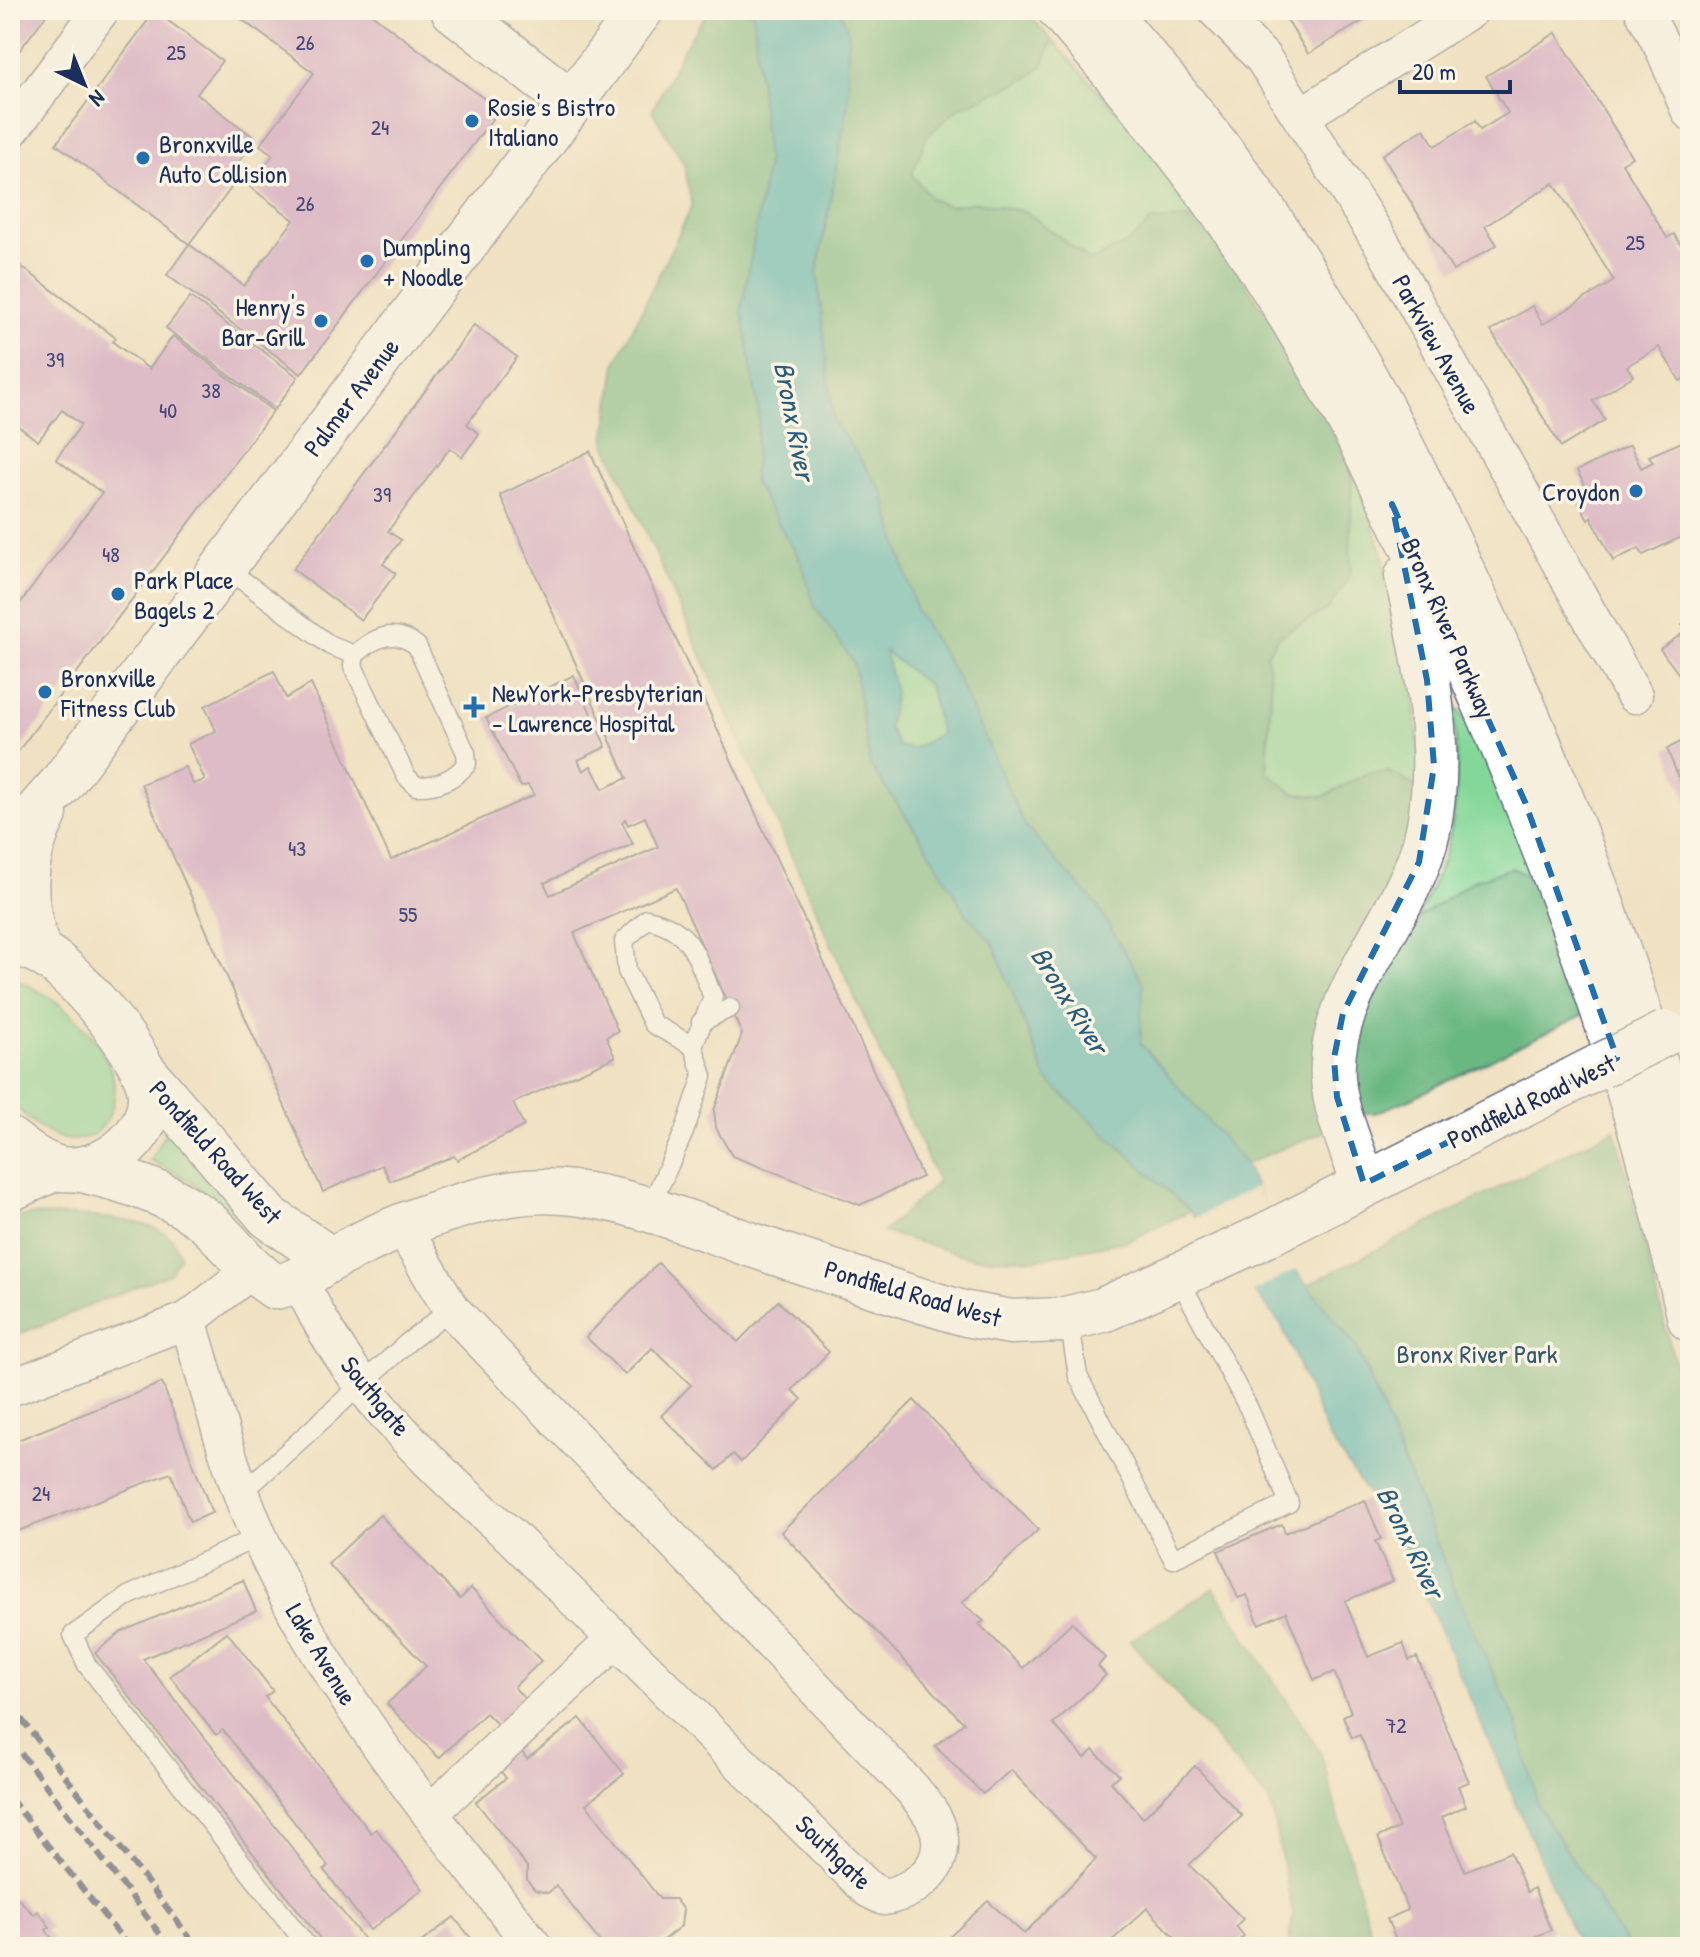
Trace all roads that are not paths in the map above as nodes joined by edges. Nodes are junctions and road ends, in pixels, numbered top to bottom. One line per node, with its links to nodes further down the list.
1 (101, 10): 12 (street)
2 (453, 10): 9 (main road)
3 (641, 10): 9 (main road, Palmer Avenue)
4 (1060, 10): 13 (main road, Bronx River Parkway)
5 (1105, 10): 27 (main road, Bronx River Parkway)
6 (1216, 10): 11 (street, Parkview Avenue)
7 (1470, 10): 11 (street)
8 (1643, 10): 10 (street)
9 (571, 102): 14 (main road, Palmer Avenue)
10 (1690, 112)
11 (1301, 116): 16 (street, Parkview Avenue)
12 (10, 131)
13 (1392, 504): 28 (main road); 37 (main road, Bronx River Parkway)
14 (223, 566): 15 (lane); 17 (main road, Palmer Avenue)
15 (355, 655): 15 (lane)
16 (1634, 695)
17 (61, 784): 18 (main road, Palmer Avenue); 19 (main road, Palmer Avenue)
18 (10, 842)
19 (24, 946): 24 (main road, Pondfield Road West)
20 (730, 1008): 21 (lane)
21 (701, 1022): 23 (lane); 23 (lane)
22 (1678, 1027): 28 (main road, Pondfield Road West, bridge)
23 (693, 1046): 30 (lane)
24 (143, 1070): 26 (main road); 32 (main road, Pondfield Road West)
25 (10, 1140): 26 (main road, Pondfield Road West)
26 (69, 1169): 29 (main road); 33 (main road, Pondfield Road West)
27 (1690, 1182)
28 (1364, 1184): 34 (main road, Pondfield Road West)
29 (10, 1189)
30 (649, 1210): 31 (main road, Pondfield Road West); 36 (main road, Pondfield Road West)
31 (402, 1226): 32 (main road, Pondfield Road West); 35 (street, Southgate)
32 (315, 1270): 33 (main road, Pondfield Road West); 39 (street, Southgate)
33 (250, 1271): 38 (street)
34 (1178, 1277): 36 (main road, Pondfield Road West); 36 (lane)
35 (451, 1309): 39 (lane); 43 (street, Southgate)
36 (1069, 1318)
37 (1690, 1319)
38 (188, 1320): 40 (street); 41 (street, Lake Avenue)
39 (362, 1383): 41 (lane); 43 (street, Southgate)
40 (10, 1388)
41 (243, 1492): 42 (street, Lake Avenue)
42 (258, 1537): 44 (street, Lake Avenue); 45 (lane)
43 (616, 1639): 44 (street)
44 (430, 1813): 46 (street, Lake Avenue)
45 (308, 1947)
46 (534, 1947)

